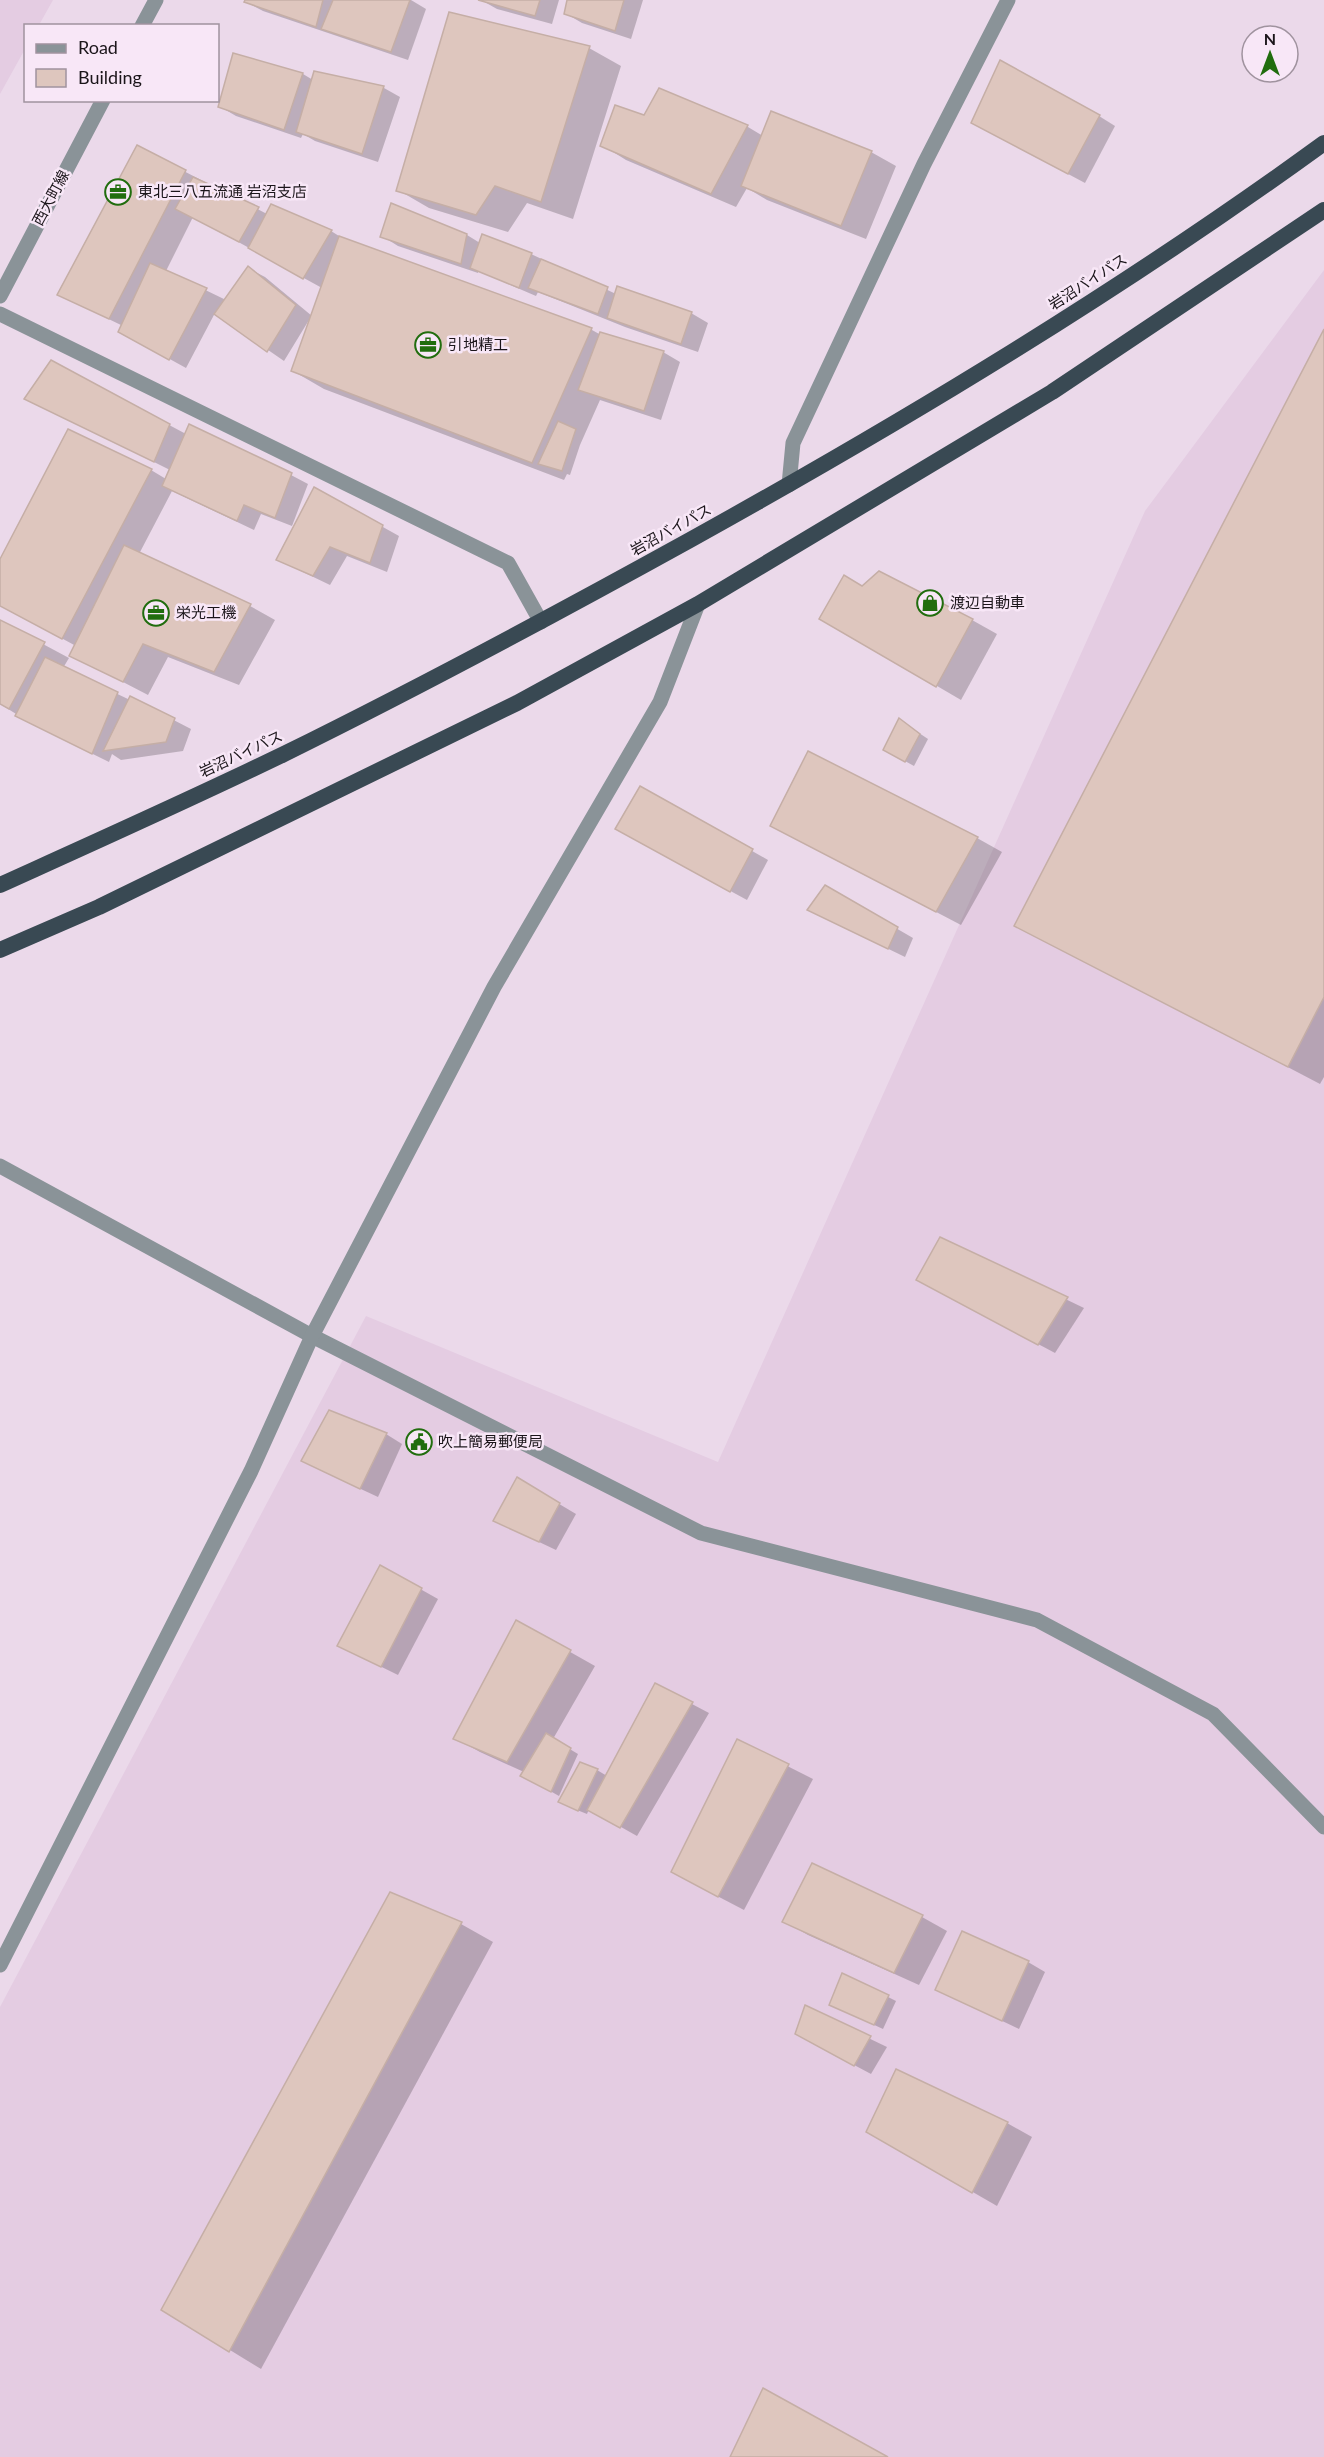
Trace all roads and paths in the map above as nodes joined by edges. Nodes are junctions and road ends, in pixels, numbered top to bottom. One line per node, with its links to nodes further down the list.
1 (156, 0): 3 (street)
2 (1008, 0): 9 (street)
3 (143, 24)
4 (102, 102): 7 (street, 西大町線)
5 (1324, 143): 9 (highway, 岩沼バイパス)
6 (1324, 210): 10 (highway)
7 (0, 296)
8 (0, 314): 11 (street)
9 (789, 485): 11 (highway, 岩沼バイパス)
10 (698, 604): 13 (highway); 15 (street)
11 (541, 622): 12 (highway, 岩沼バイパス)
12 (0, 885)
13 (0, 950)
14 (0, 1166): 15 (street)
15 (312, 1336): 16 (street); 17 (street)
16 (1324, 1827)
17 (0, 1965)

